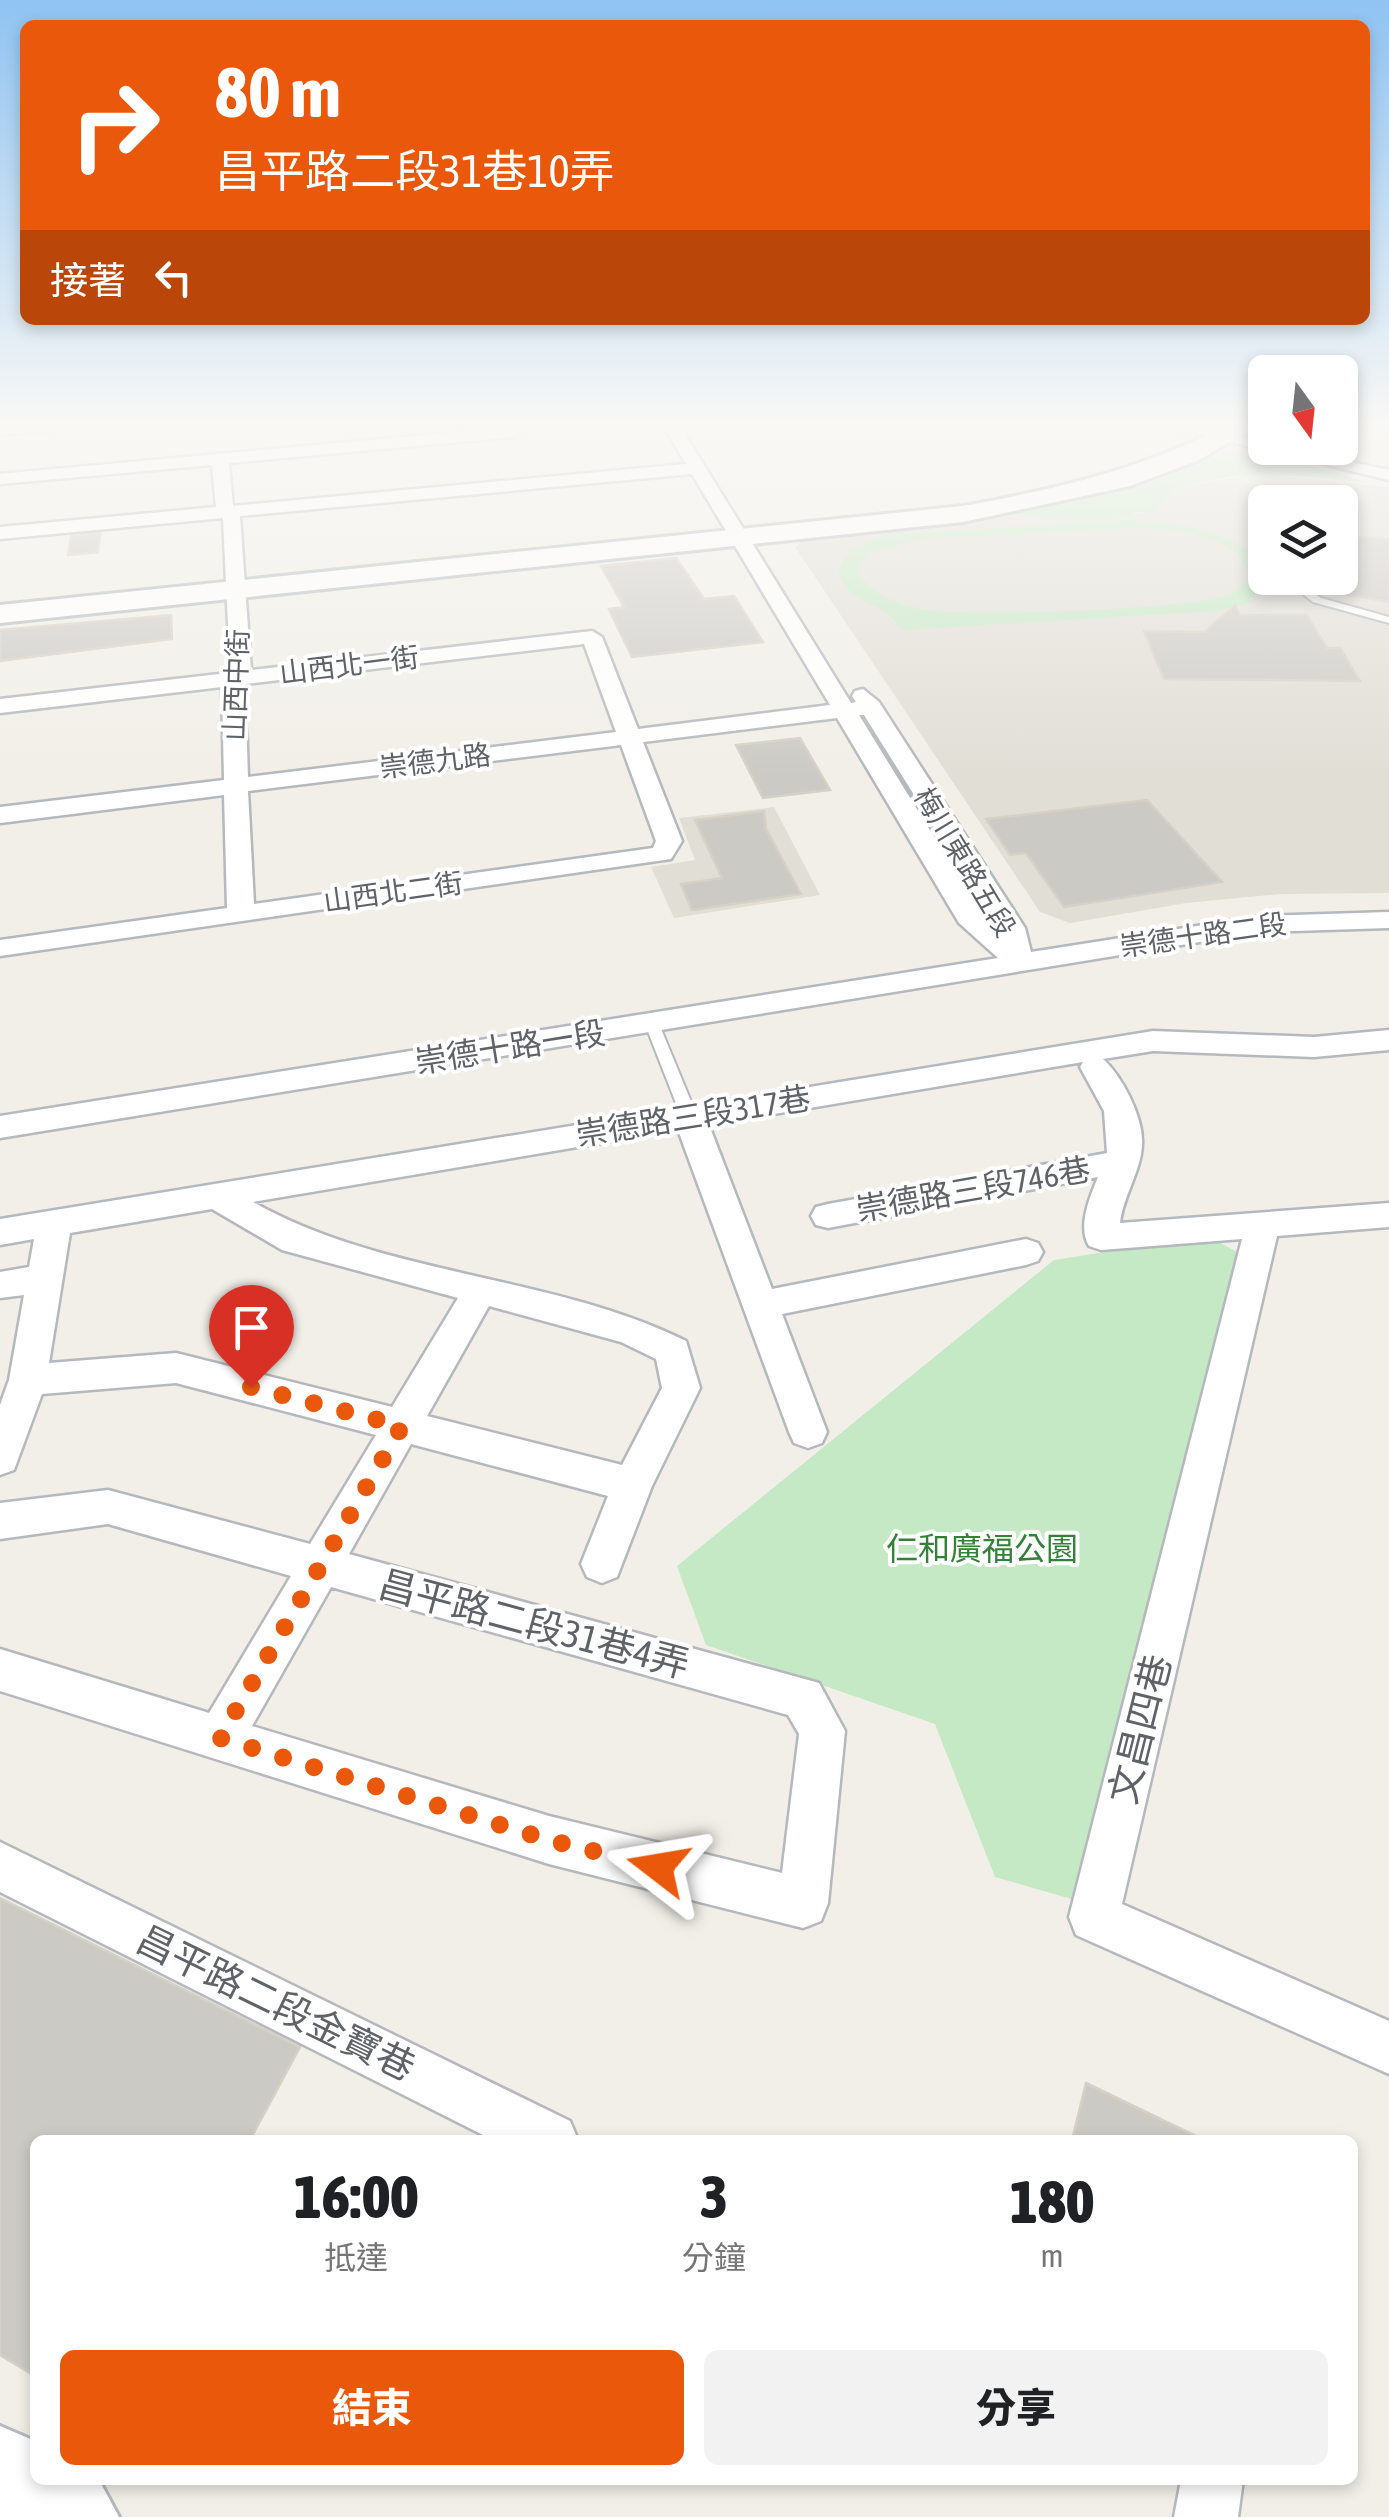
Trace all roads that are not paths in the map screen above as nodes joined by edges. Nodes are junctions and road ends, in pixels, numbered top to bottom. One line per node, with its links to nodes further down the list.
1 (231, 540): 5 (street, 山西中街)
2 (655, 540): 5 (street)
3 (751, 540): 13 (street, 梅川東路五段)
4 (753, 540): 12 (street, 梅川東路五段)
5 (236, 584): 7 (street); 8 (street); 10 (street, 山西中街)
6 (1310, 595): 9 (lane)
7 (0, 603)
8 (0, 614)
9 (1389, 620)
10 (238, 678): 11 (street, 山西北一街); 14 (street, 山西北一街); 15 (street, 山西中街)
11 (0, 706)
12 (870, 707): 13 (street, 崇德九路); 20 (street, 梅川東路五段)
13 (844, 710): 14 (street, 崇德九路); 20 (street, 梅川東路五段)
14 (630, 737): 15 (street, 崇德九路); 17 (street, 山西北二街)
15 (235, 785): 16 (street, 崇德九路); 17 (street, 山西中街)
16 (0, 815)
17 (241, 914): 19 (street, 山西北二街)
18 (1389, 920): 20 (street, 崇德十路二段)
19 (0, 948)
20 (1018, 961): 21 (street, 崇德十路一段)
21 (652, 1024): 24 (lane); 25 (street, 崇德十路一段)
22 (1389, 1040): 24 (street, 崇德路三段317巷)
23 (1096, 1068): 26 (street)
24 (688, 1116): 27 (street, 崇德路三段317巷); 37 (street)
25 (0, 1127)
26 (1118, 1162): 28 (street, 崇德路三段746巷); 31 (street)
27 (216, 1196): 30 (street, 崇德路三段317巷); 36 (street)
28 (828, 1216)
29 (1389, 1216): 31 (street)
30 (54, 1224): 32 (street, 崇德路三段317巷); 34 (street)
31 (1262, 1227): 49 (street, 文昌四巷)
32 (0, 1232)
33 (1026, 1252): 37 (street)
34 (46, 1278): 35 (street); 38 (street)
35 (0, 1285)
36 (480, 1292): 39 (street); 42 (street)
37 (760, 1305): 40 (street)
38 (28, 1380): 39 (street); 41 (street)
39 (402, 1426): 42 (street); 45 (street)
40 (808, 1432)
41 (0, 1458)
42 (632, 1485): 44 (street)
43 (0, 1521): 45 (street, 昌平路二段31巷4弄)
44 (602, 1564)
45 (321, 1566): 47 (street); 47 (street, 昌平路二段31巷4弄)
46 (0, 1670): 47 (street)
47 (220, 1738)
48 (0, 1866): 50 (street, 昌平路二段金寶巷)
49 (1389, 2048)
50 (541, 2135)
51 (0, 2473): 53 (street)
52 (1211, 2485): 54 (street)
53 (71, 2517)
54 (1206, 2517)

